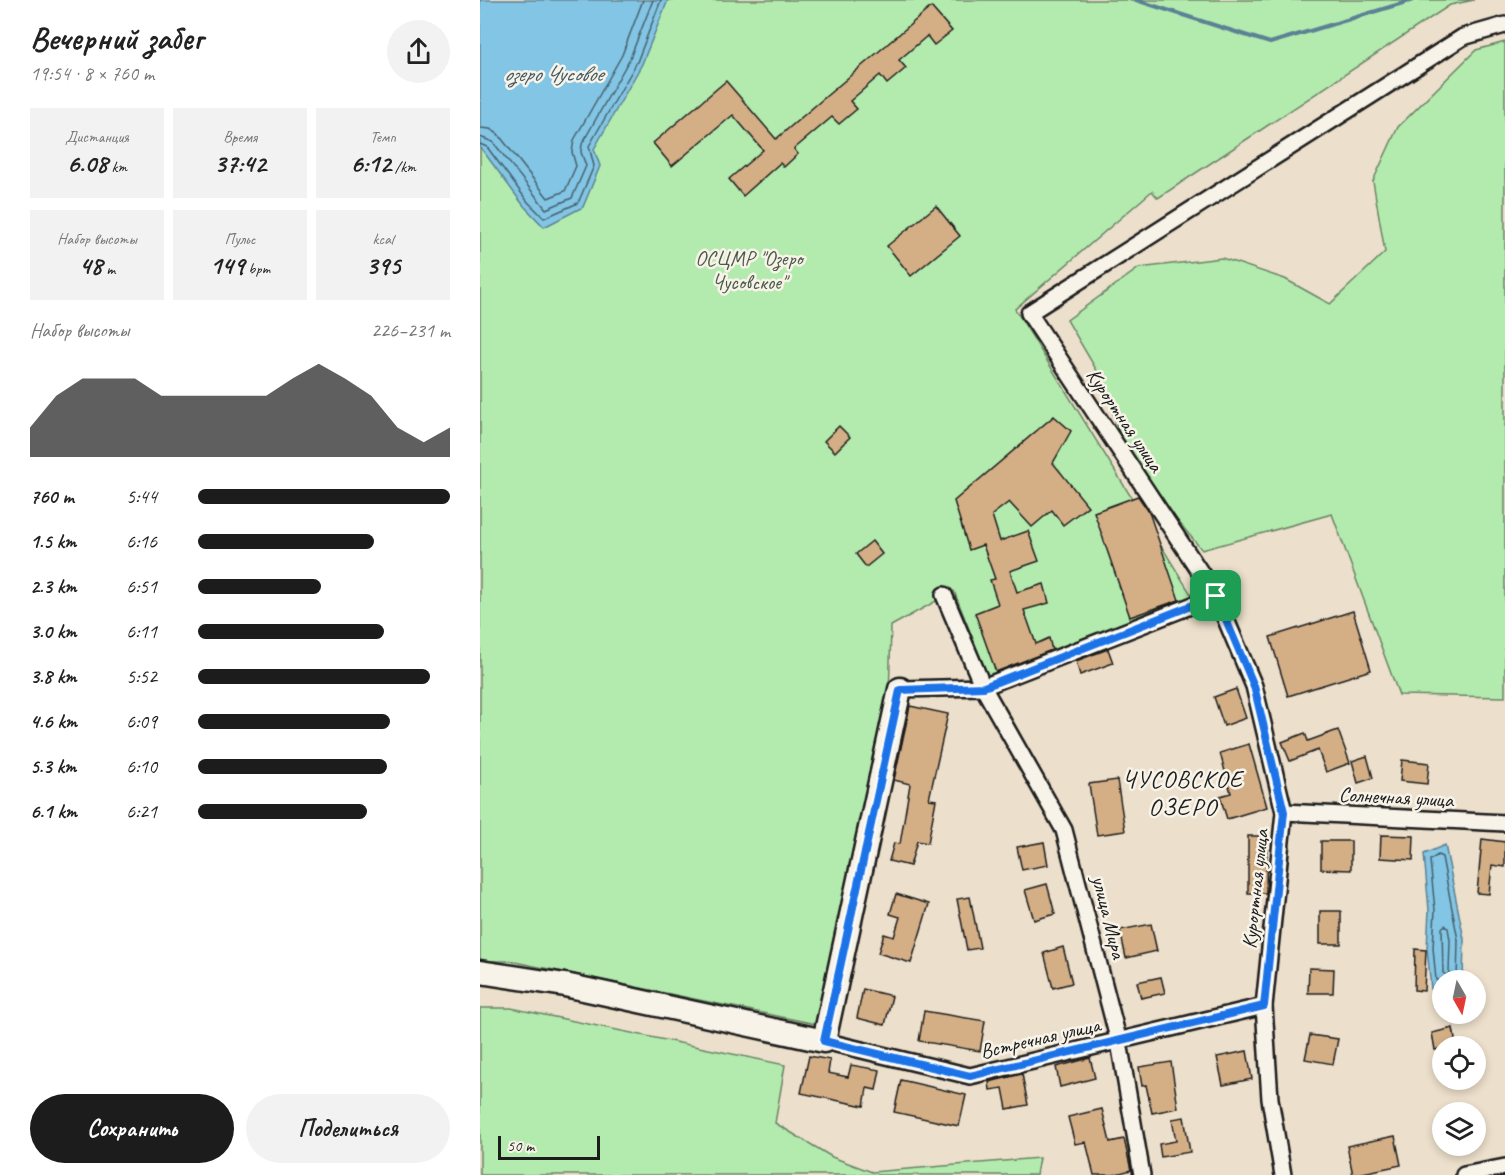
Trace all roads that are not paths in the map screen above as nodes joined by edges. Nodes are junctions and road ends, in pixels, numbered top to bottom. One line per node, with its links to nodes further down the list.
1 (1505, 25): 3 (street, Курортная улица)
2 (945, 595): 4 (street, улица Мира)
3 (1216, 596): 4 (street); 6 (street, Курортная улица)
4 (984, 687): 5 (street); 11 (street, улица Мира)
5 (900, 690): 10 (street)
6 (1284, 812): 7 (street, Солнечная улица); 9 (street, Курортная улица)
7 (1505, 823)
8 (480, 972): 10 (street)
9 (1264, 1006): 11 (street, Встречная улица); 14 (street, Курортная улица)
10 (824, 1041): 11 (street, Встречная улица)
11 (1119, 1042): 13 (street, улица Мира)
12 (1505, 1167): 15 (street)
13 (1142, 1175)
14 (1283, 1175)
15 (1464, 1175)

